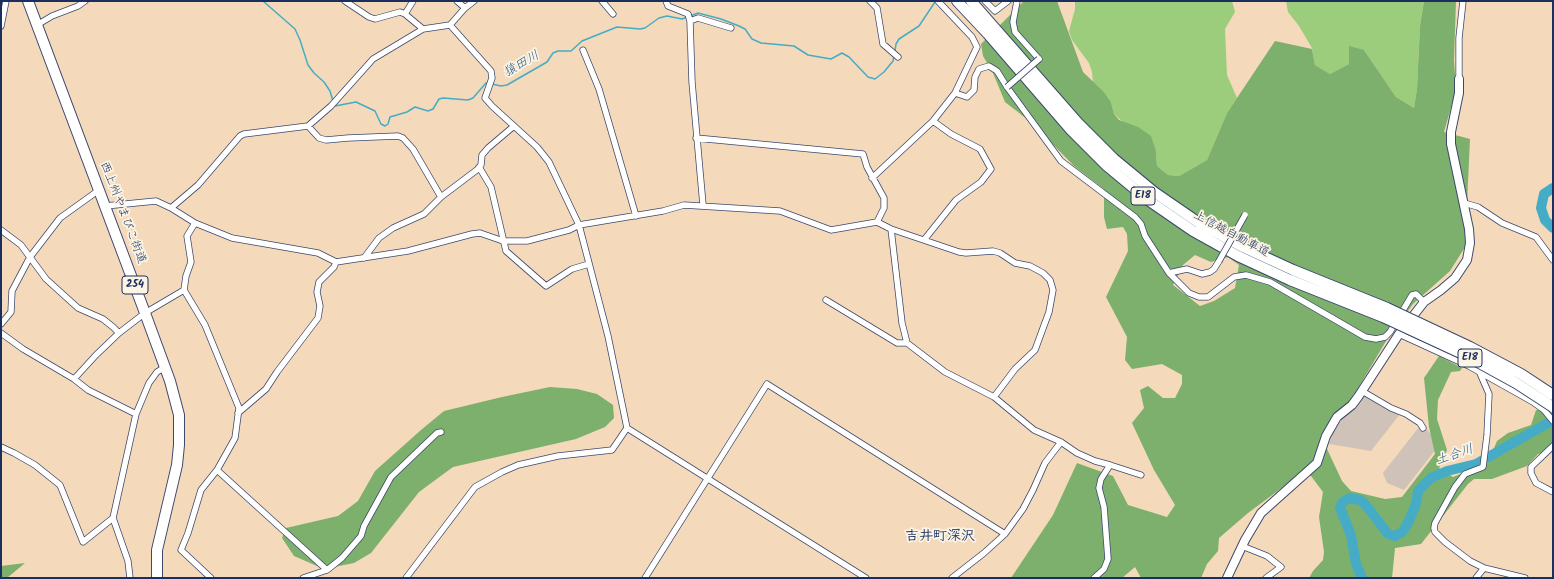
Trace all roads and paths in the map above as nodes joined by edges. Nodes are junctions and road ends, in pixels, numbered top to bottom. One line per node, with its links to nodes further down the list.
1 (6, 1): 24 (street)
2 (28, 1): 22 (highway, 西上州やまびこ街道 / 254)
3 (85, 1): 22 (street)
4 (345, 1): 19 (street)
5 (413, 1): 19 (street)
6 (457, 1): 18 (street)
7 (474, 1): 18 (street)
8 (602, 1): 20 (street)
9 (666, 1): 21 (street)
10 (871, 1): 28 (street)
11 (938, 1): 31 (street)
12 (957, 1): 63 (highway, 上信越自動車道 / E18)
13 (971, 1): 63 (highway, 上信越自動車道 / E18)
14 (985, 1): 15 (street)
15 (1008, 1)
16 (1017, 1): 30 (street, bridge)
17 (1463, 1): 29 (street)
18 (465, 8): 23 (street)
19 (405, 14): 25 (street)
20 (613, 14)
21 (690, 21): 26 (street); 35 (street)
22 (37, 25): 38 (highway, 西上州やまびこ街道 / 254)
23 (450, 25): 25 (street); 34 (street)
24 (1, 26)
25 (423, 28): 33 (street)
26 (731, 28)
27 (583, 50): 45 (street)
28 (898, 57)
29 (1459, 79): 40 (street)
30 (1007, 87): 31 (street); 58 (street)
31 (955, 93): 32 (street)
32 (933, 121): 37 (street); 51 (street)
33 (308, 126): 39 (street); 43 (street)
34 (514, 126): 36 (street); 48 (street)
35 (696, 138): 37 (street); 42 (street)
36 (479, 167): 39 (street); 52 (street)
37 (872, 178): 46 (street)
38 (99, 190): 41 (highway, 西上州やまびこ街道 / 254); 53 (street)
39 (441, 197): 54 (street)
40 (1464, 203): 55 (street); 61 (street)
41 (105, 206): 43 (street); 62 (highway, 西上州やまびこ街道 / 254)
42 (703, 206): 45 (street); 46 (street)
43 (171, 208): 47 (street)
44 (1245, 215): 58 (street, bridge)
45 (636, 216): 48 (street)
46 (877, 222): 49 (street)
47 (195, 223): 56 (street); 59 (street)
48 (579, 226): 52 (street); 57 (street)
49 (891, 229): 51 (street); 68 (street)
50 (1, 230): 53 (street)
51 (924, 240): 74 (street)
52 (504, 241): 54 (street); 57 (street)
53 (30, 257): 64 (street); 66 (street)
54 (364, 258): 56 (street)
55 (1553, 260)
56 (336, 262): 76 (street)
57 (589, 264): 79 (street)
58 (1168, 273): 61 (street)
59 (184, 290): 62 (street); 76 (street)
60 (826, 300): 68 (street)
61 (1424, 302): 67 (street)
62 (145, 313): 66 (street); 69 (highway, 西上州やまびこ街道 / 254)
63 (1385, 313): 73 (highway, 上信越自動車道 / E18, bridge); 75 (highway, 上信越自動車道 / E18, bridge)
64 (1, 324)
65 (1, 333): 71 (street)
66 (119, 333): 71 (street)
67 (1399, 334): 70 (street); 72 (street)
68 (907, 343): 74 (street)
69 (165, 367): 77 (street); 96 (highway, 西上州やまびこ街道 / 254)
70 (1479, 371): 78 (street); 93 (street)
71 (74, 379): 77 (street)
72 (1362, 391): 80 (street); 92 (street)
73 (1553, 395)
74 (994, 397): 82 (street)
75 (1553, 407)
76 (238, 413): 86 (street)
77 (136, 414): 90 (street)
78 (1553, 421)
79 (628, 428): 88 (street); 99 (street)
80 (1423, 428)
81 (441, 432): 94 (street)
82 (1061, 442): 85 (street); 91 (street)
83 (1553, 446): 89 (street)
84 (1, 447): 90 (street)
85 (1110, 465): 87 (street); 103 (street)
86 (217, 470): 94 (street); 97 (street)
87 (1141, 475)
88 (708, 478): 91 (street); 100 (street); 101 (street)
89 (1553, 492)
90 (114, 518): 95 (street)
91 (1005, 534): 102 (street)
92 (1242, 546): 104 (street); 105 (street)
93 (1484, 568): 106 (street); 107 (street)
94 (327, 570): 98 (street)
95 (130, 578)
96 (158, 578)
97 (211, 578)
98 (303, 578)
99 (406, 578)
100 (646, 578)
101 (866, 578)
102 (952, 578)
103 (1094, 578)
104 (1227, 578)
105 (1266, 578)
106 (1476, 578)
107 (1525, 578)

